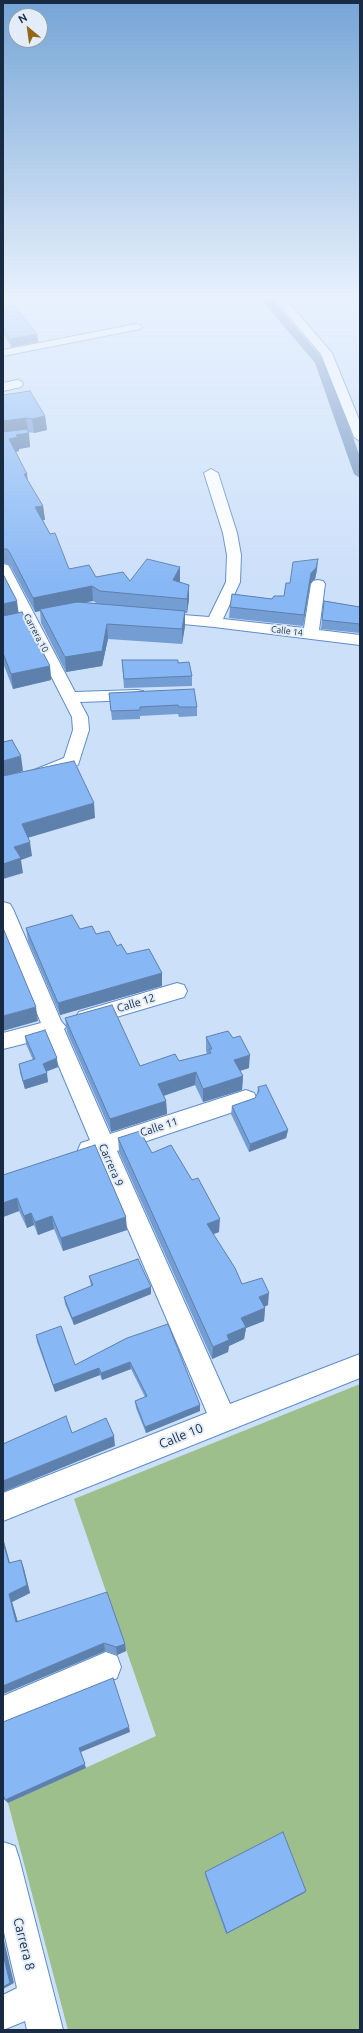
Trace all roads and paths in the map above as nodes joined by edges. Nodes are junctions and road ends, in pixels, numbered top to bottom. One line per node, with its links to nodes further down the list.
1 (343, 394): 2 (street)
2 (360, 437)
3 (211, 473): 8 (street)
4 (3, 568): 12 (street, Carrera 10)
5 (318, 584): 9 (street)
6 (152, 606): 8 (street, Calle 14)
7 (140, 616): 8 (street, Calle 14)
8 (214, 622): 9 (street, Calle 14)
9 (312, 635): 10 (street, Calle 14)
10 (360, 640)
11 (152, 694): 12 (street)
12 (70, 697): 13 (street, Carrera 10)
13 (3, 784)
14 (3, 909): 16 (street, Carrera 9)
15 (177, 991): 16 (street, Calle 12)
16 (53, 1028): 17 (street, Calle 12); 19 (street, Carrera 9)
17 (3, 1041)
18 (246, 1099): 19 (street, Calle 11)
19 (103, 1145): 20 (street, Calle 11); 22 (street, Carrera 9)
20 (67, 1157)
21 (360, 1366): 22 (street, Calle 10)
22 (223, 1419): 23 (street, Calle 10)
23 (3, 1507)
24 (106, 1667): 25 (street)
25 (3, 1712)
26 (3, 1858): 27 (street, Carrera 8)
27 (36, 1997): 28 (street); 29 (street, Carrera 8)
28 (3, 2014)
29 (45, 2030)

